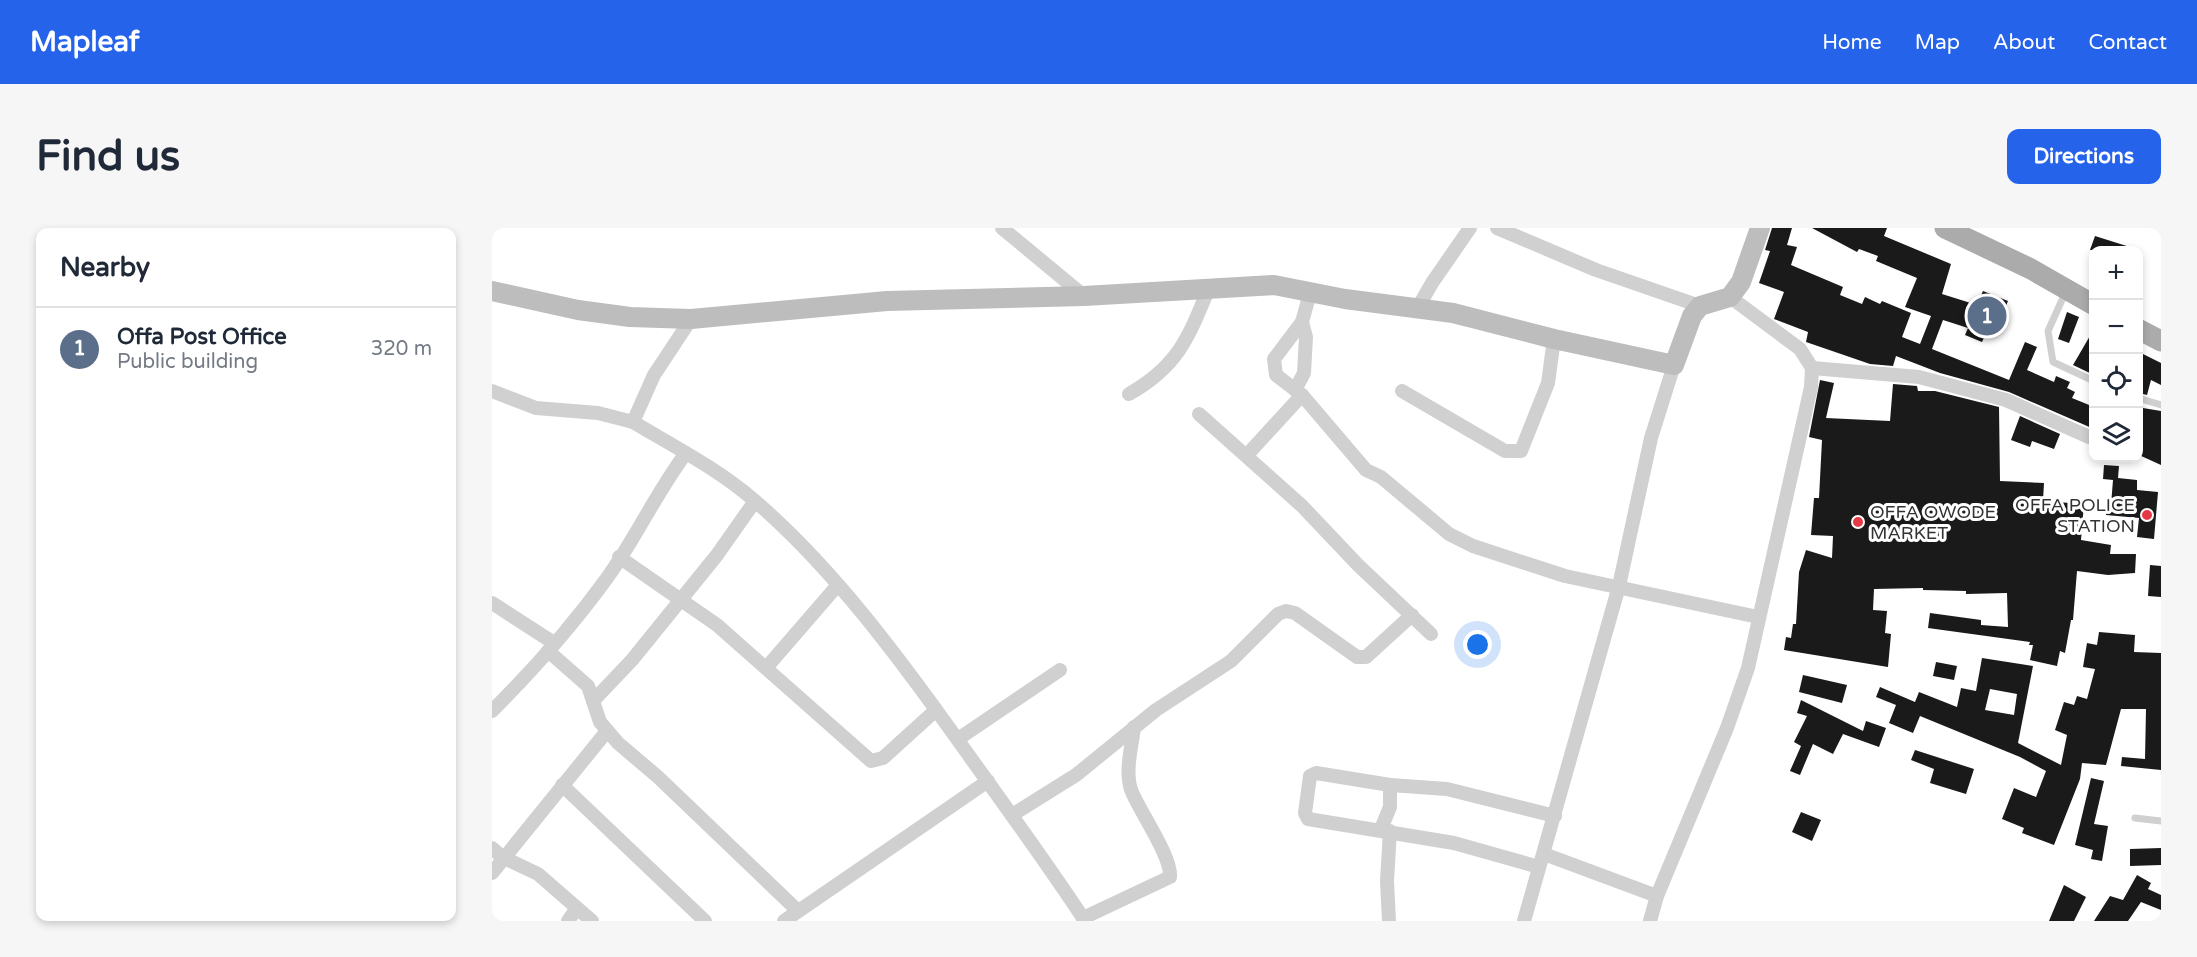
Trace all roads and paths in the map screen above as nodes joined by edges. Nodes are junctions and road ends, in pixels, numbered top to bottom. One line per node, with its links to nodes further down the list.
1 (1002, 228): 10 (street)
2 (1470, 228): 14 (street)
3 (1497, 228): 13 (street)
4 (1760, 228): 11 (street)
5 (1945, 228): 7 (main road)
6 (1208, 290): 9 (street); 10 (street); 26 (street)
7 (2067, 290): 12 (main road); 22 (lane)
8 (492, 291): 15 (street)
9 (1310, 293): 14 (street); 16 (street)
10 (1084, 296): 15 (street)
11 (1730, 297): 13 (street); 21 (street)
12 (2089, 302)
13 (1700, 306): 20 (street)
14 (1418, 309): 18 (street)
15 (691, 319): 30 (street)
16 (1302, 322): 25 (street); 25 (street)
17 (2143, 331): 19 (main road)
18 (1554, 339): 20 (street); 24 (street)
19 (2161, 341)
20 (1674, 364): 37 (street)
21 (1812, 368): 31 (street); 41 (street)
22 (2089, 379)
23 (492, 391): 30 (street)
24 (1402, 391)
25 (1298, 392): 33 (street); 37 (street)
26 (1129, 394)
27 (2143, 399): 28 (lane)
28 (2161, 405)
29 (1199, 414): 33 (street)
30 (633, 422): 32 (street)
31 (2089, 437)
32 (686, 453): 34 (street); 35 (street)
33 (1246, 455): 40 (street)
34 (755, 501): 36 (street); 38 (street)
35 (619, 557): 38 (street); 43 (street)
36 (837, 586): 44 (street); 47 (street)
37 (1619, 586): 41 (street); 56 (street)
38 (680, 598): 44 (street); 46 (street)
39 (493, 604): 43 (street)
40 (1412, 615): 42 (street); 49 (street)
41 (1758, 616): 64 (street)
42 (1431, 634)
43 (551, 647): 46 (street); 48 (street)
44 (766, 668): 47 (street)
45 (1060, 670): 51 (street)
46 (593, 701): 50 (street)
47 (936, 710): 51 (street)
48 (492, 711)
49 (1134, 726): 55 (street); 67 (street)
50 (607, 731): 53 (street); 66 (street)
51 (957, 739): 52 (street)
52 (988, 781): 55 (street); 66 (street)
53 (562, 785): 60 (street); 70 (street)
54 (1390, 785): 56 (street); 59 (street); 59 (street)
55 (1012, 815): 67 (street)
56 (1555, 816): 61 (street)
57 (2135, 818): 58 (lane)
58 (2161, 821)
59 (1385, 830): 62 (street); 72 (street)
60 (497, 853): 63 (street); 65 (street)
61 (1544, 854): 62 (street); 64 (street)
62 (1539, 867): 73 (street)
63 (492, 873)
64 (1657, 896): 74 (street)
65 (577, 908): 68 (street); 69 (street)
66 (797, 910): 71 (street)
67 (1084, 920)
68 (568, 921)
69 (592, 921)
70 (705, 921)
71 (784, 921)
72 (1389, 921)
73 (1524, 921)
74 (1650, 921)

